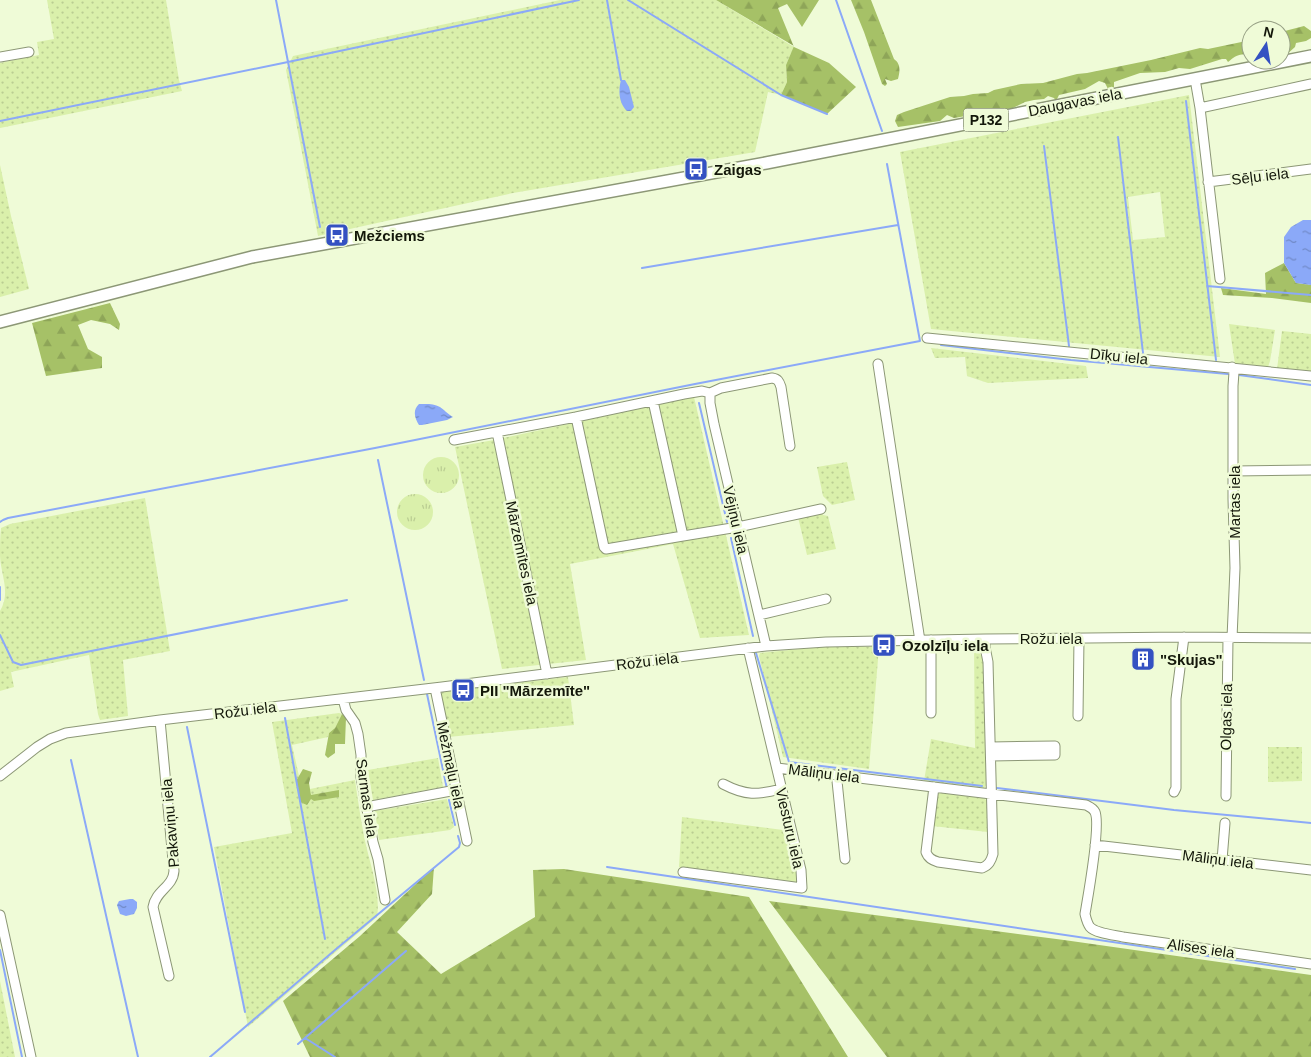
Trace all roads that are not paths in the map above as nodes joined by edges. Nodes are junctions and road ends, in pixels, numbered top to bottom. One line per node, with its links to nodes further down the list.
1 (29, 52): 3 (street)
2 (1311, 56): 4 (main road, Daugavas iela / P132)
3 (0, 58)
4 (1195, 79): 6 (street); 10 (main road, Daugavas iela / P132)
5 (1311, 84): 6 (street)
6 (1200, 108): 8 (street)
7 (1311, 169): 8 (street, Sēļu iela)
8 (1208, 182): 9 (street)
9 (1220, 279)
10 (0, 322)
11 (927, 338): 13 (street, Dīķu iela)
12 (878, 364): 35 (street)
13 (1232, 367): 14 (street, Dīķu iela); 22 (street, Martas iela)
14 (1311, 376)
15 (710, 393): 16 (street); 20 (street); 24 (street, Vējiņu iela)
16 (654, 401): 17 (street); 25 (street)
17 (576, 417): 18 (street); 25 (street)
18 (497, 432): 19 (street); 39 (street, Mārzemītes iela)
19 (454, 440)
20 (790, 446)
21 (1311, 470): 22 (street)
22 (1234, 471): 30 (street, Martas iela)
23 (821, 508): 24 (street)
24 (738, 527): 25 (street); 27 (street, Vējiņu iela)
25 (683, 536)
26 (826, 599): 27 (street)
27 (759, 614): 36 (street, Vējiņu iela)
28 (1184, 637): 29 (street, Rožu iela); 30 (street, Rožu iela); 53 (street)
29 (1079, 638): 33 (street, Rožu iela); 43 (street)
30 (1230, 638): 31 (street, Rožu iela); 55 (street, Olgas iela)
31 (1311, 638)
32 (972, 639): 33 (street, Rožu iela); 34 (street, Rožu iela); 38 (street)
33 (985, 639): 38 (street)
34 (931, 640): 35 (street, Rožu iela); 42 (street)
35 (920, 641): 36 (street, Rožu iela)
36 (766, 646): 37 (street, Rožu iela)
37 (748, 648): 39 (street, Rožu iela); 46 (street, Māliņu iela)
38 (987, 658): 45 (street)
39 (547, 674): 40 (street, Rožu iela)
40 (435, 688): 41 (street, Rožu iela); 52 (street, Mežmaļu iela)
41 (343, 699): 44 (street, Rožu iela); 56 (street, Sarmas iela)
42 (931, 713)
43 (1078, 716)
44 (160, 720): 48 (street, Rožu iela); 67 (street, Pakaviņu iela)
45 (991, 752): 45 (street); 54 (street)
46 (777, 768): 47 (street, Māliņu iela); 51 (street, Viesturu iela)
47 (837, 775): 50 (street, Māliņu iela); 60 (street)
48 (0, 776)
49 (723, 784): 51 (street)
50 (934, 788): 54 (street, Māliņu iela); 54 (street)
51 (781, 789): 63 (street, Viesturu iela)
52 (456, 790): 56 (street); 58 (street, Mežmaļu iela)
53 (1174, 792)
54 (991, 794): 59 (street, Māliņu iela)
55 (1226, 796)
56 (366, 807): 64 (street, Sarmas iela)
57 (1225, 823): 61 (street)
58 (467, 841)
59 (1095, 845): 61 (street, Māliņu iela); 66 (street, Alises iela)
60 (845, 859)
61 (1222, 860): 62 (street, Māliņu iela)
62 (1311, 870)
63 (683, 872)
64 (385, 900)
65 (0, 914): 68 (street)
66 (1311, 964)
67 (169, 976)
68 (32, 1057)

